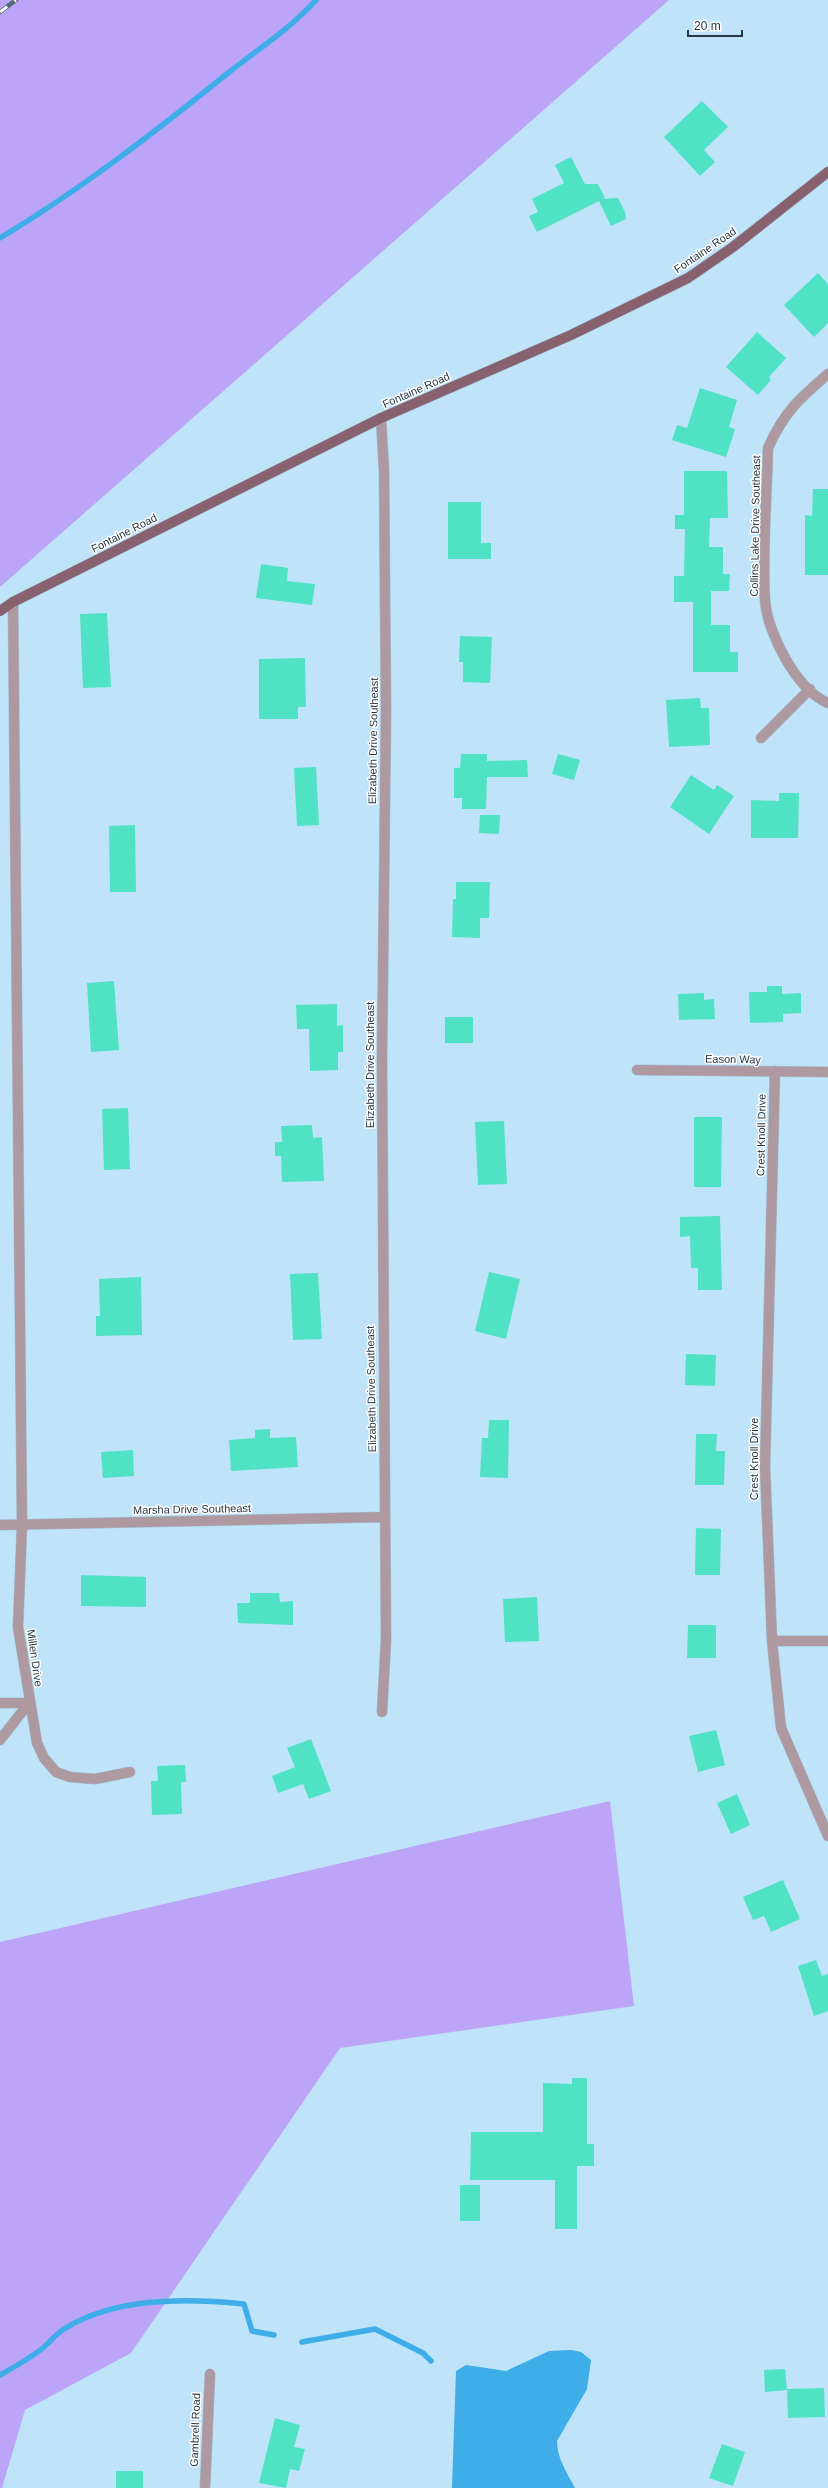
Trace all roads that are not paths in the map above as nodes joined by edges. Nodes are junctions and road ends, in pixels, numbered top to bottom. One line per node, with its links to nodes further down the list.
1 (828, 172): 3 (main road, Fontaine Road)
2 (828, 374): 6 (street, Collins Lake Drive Southeast)
3 (381, 418): 4 (main road, Fontaine Road); 12 (street, Elizabeth Drive Southeast)
4 (13, 602): 5 (main road, Fontaine Road); 14 (street, Millen Drive)
5 (0, 611)
6 (810, 689): 7 (street, Collins Lake Drive Southeast); 8 (street)
7 (828, 703)
8 (761, 738)
9 (637, 1070): 10 (street, Eason Way)
10 (775, 1071): 11 (street, Eason Way); 15 (street, Crest Knoll Drive)
11 (828, 1072)
12 (384, 1517): 14 (street, Marsha Drive Southeast); 19 (street, Elizabeth Drive Southeast)
13 (0, 1525): 14 (street, Marsha Drive Southeast)
14 (22, 1525): 18 (street, Millen Drive)
15 (772, 1641): 16 (street); 22 (street, Crest Knoll Drive)
16 (828, 1641)
17 (0, 1703): 18 (street)
18 (29, 1703): 20 (street); 21 (street, Millen Drive)
19 (382, 1712)
20 (0, 1740)
21 (130, 1772)
22 (828, 1836)
23 (210, 2374): 24 (street, Gambrell Road)
24 (205, 2488)

